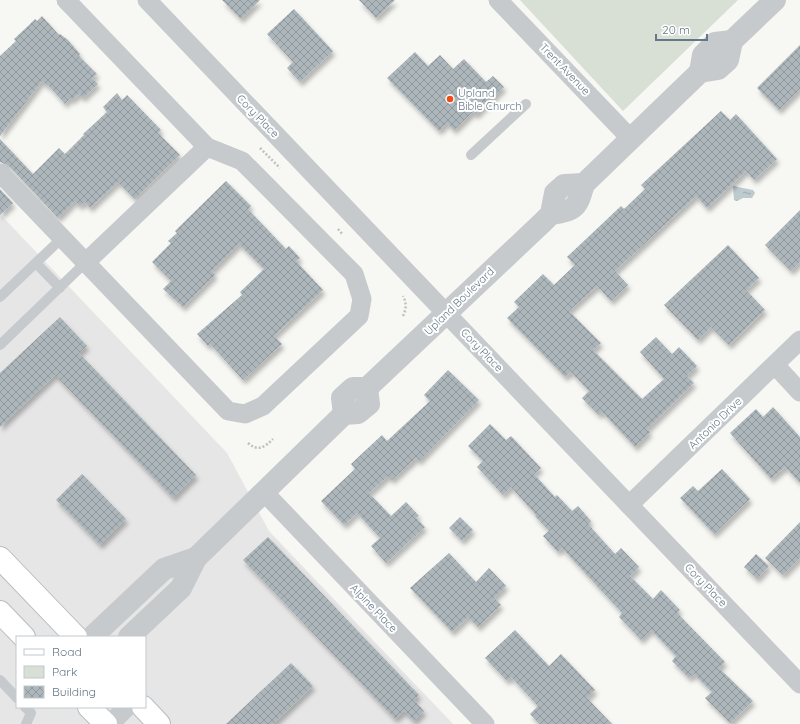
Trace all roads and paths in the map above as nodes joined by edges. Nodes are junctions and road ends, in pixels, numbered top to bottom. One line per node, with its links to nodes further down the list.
1 (66, 0): 7 (street)
2 (147, 0): 18 (street, Cory Place)
3 (498, 0): 6 (street, Trent Avenue)
4 (775, 0): 6 (street, Upland Boulevard)
5 (526, 104): 9 (lane)
6 (631, 139): 18 (street, Upland Boulevard)
7 (207, 147): 14 (street); 14 (street)
8 (260, 148): 10 (path)
9 (471, 155)
10 (280, 168)
11 (0, 173): 12 (street)
12 (62, 238): 13 (lane); 14 (street)
13 (36, 263): 15 (lane); 17 (lane)
14 (86, 263): 15 (lane)
15 (60, 288): 21 (lane)
16 (403, 296): 19 (path)
17 (0, 297)
18 (447, 314): 26 (street, Upland Boulevard); 27 (street, Cory Place)
19 (403, 316)
20 (800, 340): 22 (street, Antonio Drive)
21 (0, 345)
22 (775, 365): 23 (street); 27 (street, Antonio Drive)
23 (800, 392)
24 (273, 439): 25 (path)
25 (248, 443)
26 (264, 492): 29 (street, Upland Boulevard); 46 (street, Alpine Place)
27 (629, 505): 35 (street, Cory Place)
28 (0, 558): 32 (main road)
29 (196, 558): 33 (street, Upland Boulevard); 34 (street, Upland Boulevard)
30 (0, 612): 31 (main road)
31 (23, 636)
32 (75, 636)
33 (93, 636)
34 (130, 636)
35 (800, 684)
36 (2, 686): 37 (lane)
37 (16, 697)
38 (26, 708): 42 (lane)
39 (91, 708): 43 (main road)
40 (126, 708): 44 (street)
41 (144, 708): 45 (main road)
42 (26, 724)
43 (106, 724)
44 (110, 724)
45 (159, 724)
46 (485, 724)

